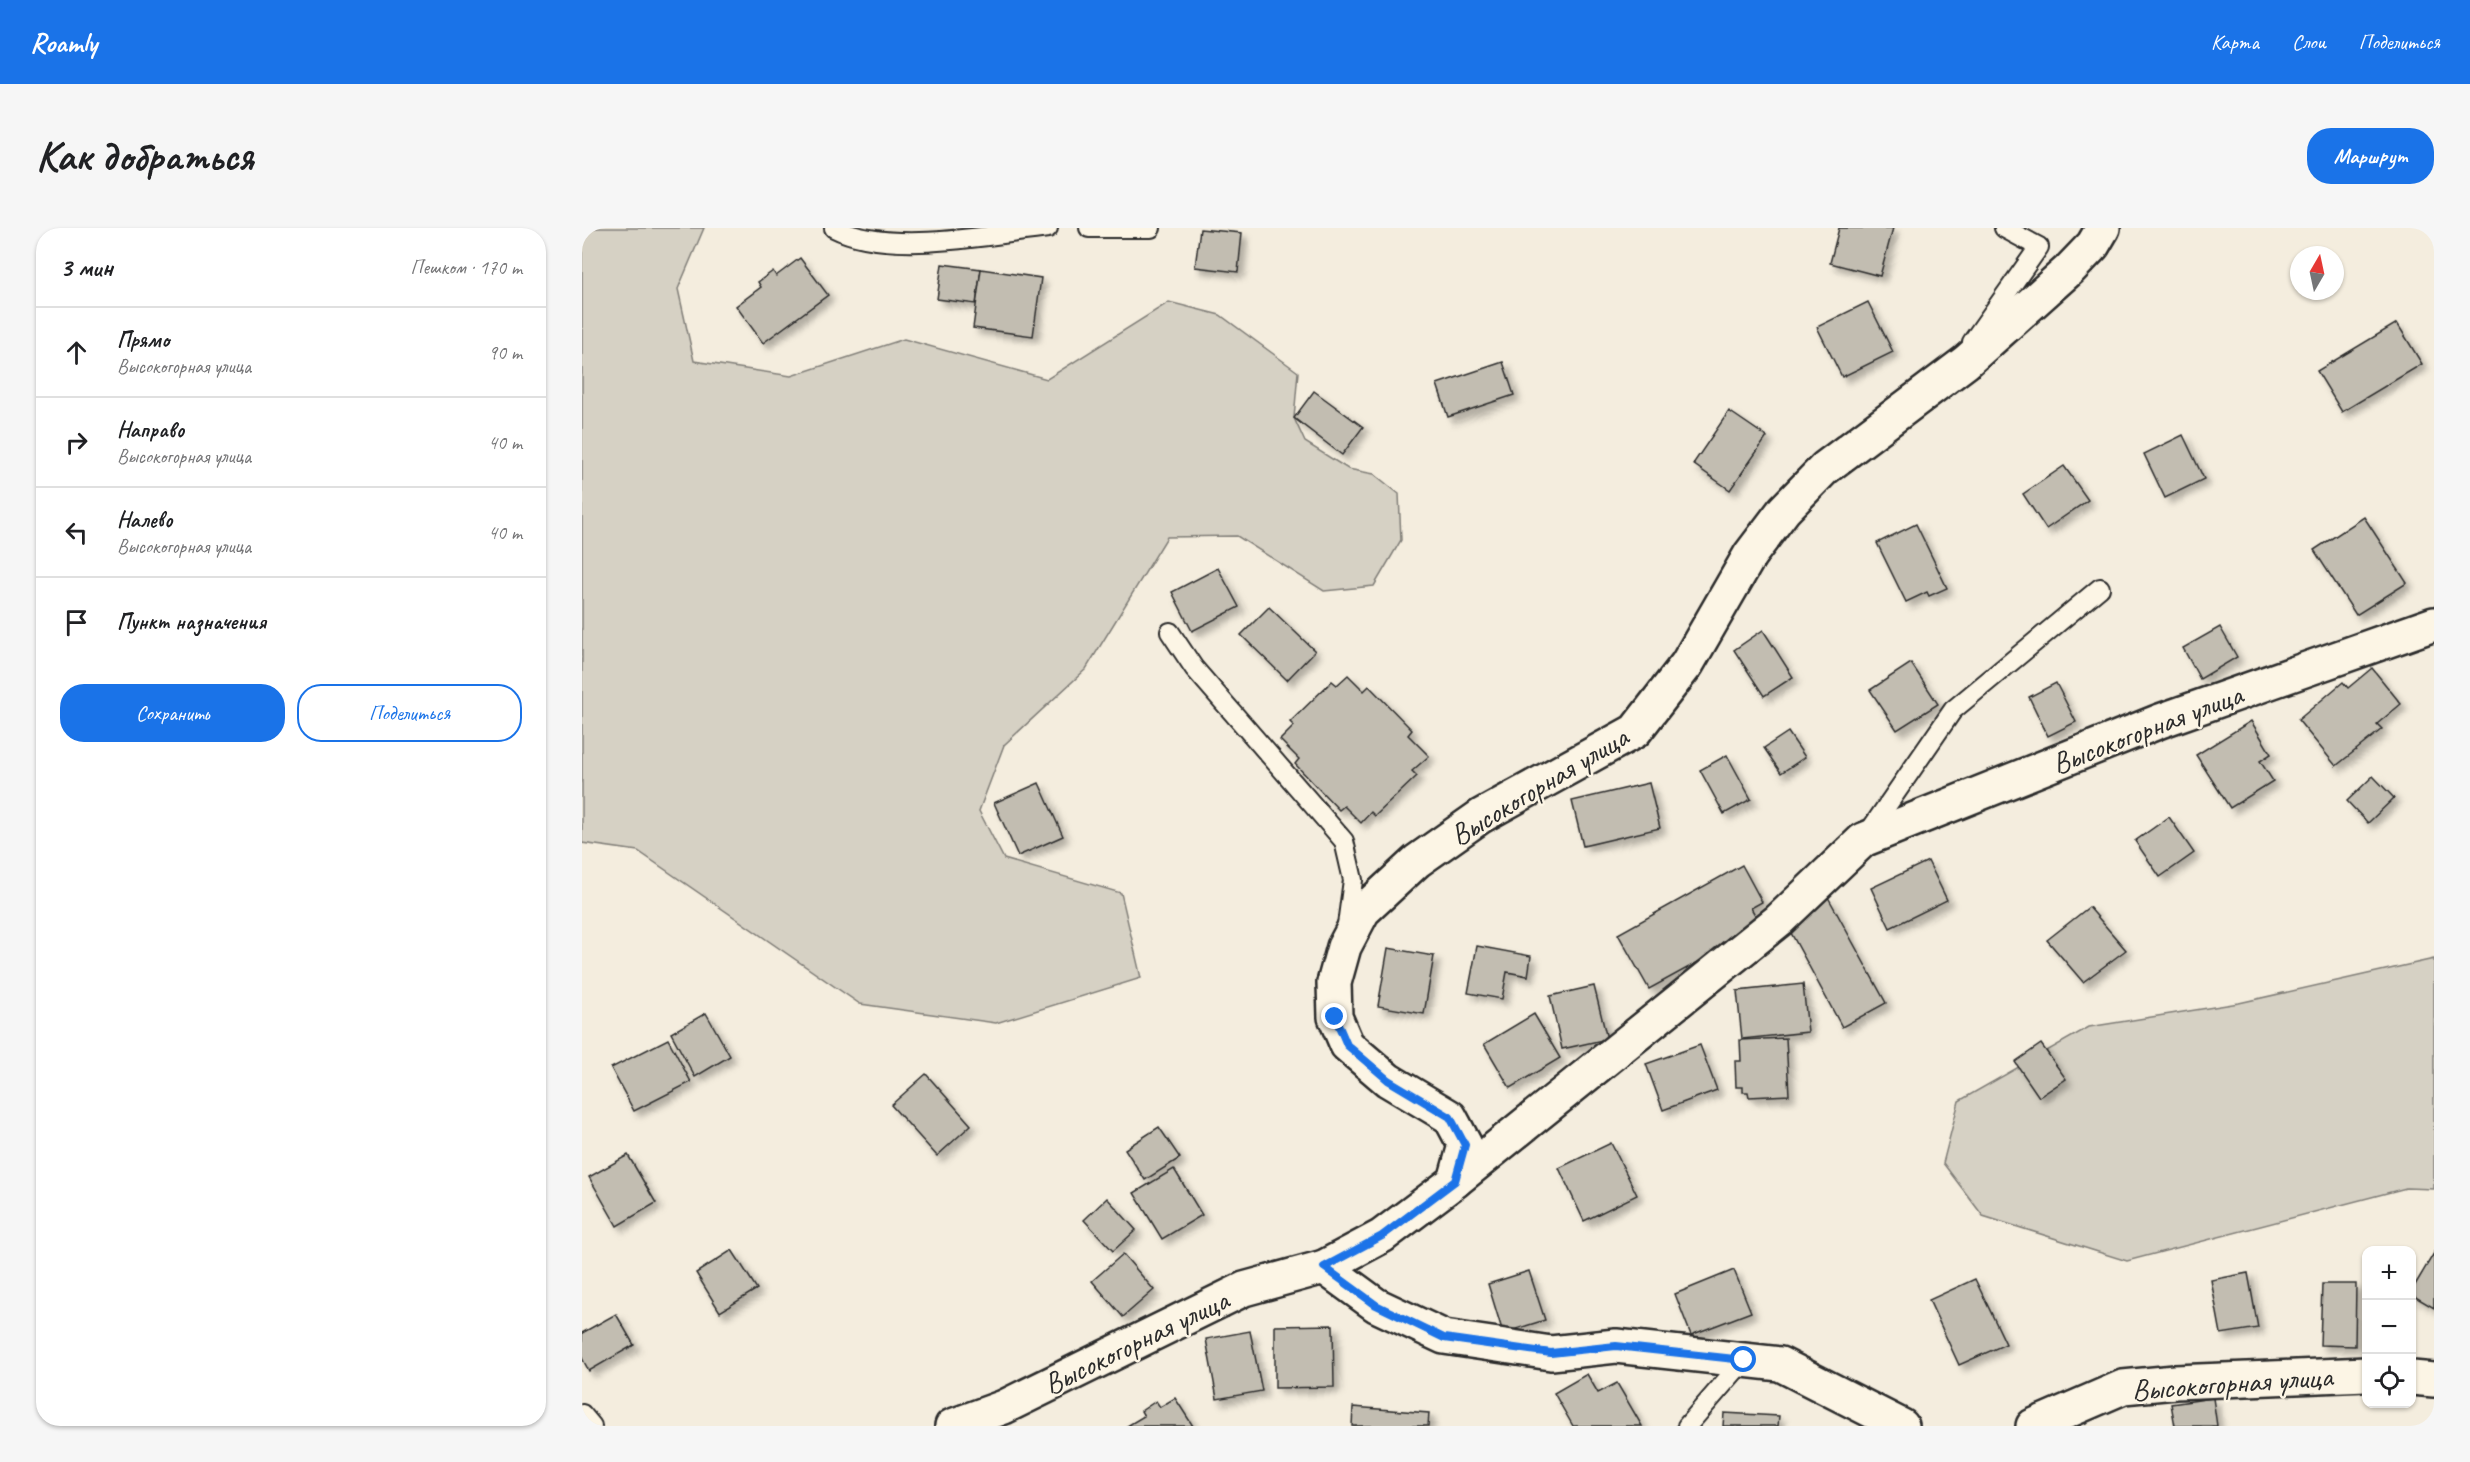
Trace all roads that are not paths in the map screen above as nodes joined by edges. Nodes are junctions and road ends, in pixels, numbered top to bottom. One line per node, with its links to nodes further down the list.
1 (834, 228): 2 (lane)
2 (1048, 228)
3 (1089, 228): 4 (lane)
4 (1151, 228)
5 (2004, 228): 7 (lane, Высокогорная улица)
6 (2103, 228): 7 (street, Высокогорная улица)
7 (1948, 376): 12 (street, Высокогорная улица)
8 (2100, 588): 11 (lane, Высокогорная улица)
9 (2434, 624): 11 (street, Высокогорная улица)
10 (1170, 632): 12 (lane)
11 (1863, 840): 13 (street, Высокогорная улица)
12 (1344, 948): 13 (street, Высокогорная улица)
13 (1455, 1181): 14 (street, Высокогорная улица)
14 (1324, 1267): 15 (street); 21 (street, Высокогорная улица)
15 (1744, 1360): 22 (lane); 23 (street)
16 (2362, 1374): 24 (street, Высокогорная улица)
17 (2416, 1378): 18 (street)
18 (2434, 1380)
19 (582, 1414): 20 (lane)
20 (592, 1426)
21 (952, 1426)
22 (1688, 1426)
23 (1902, 1426)
24 (2033, 1426)

